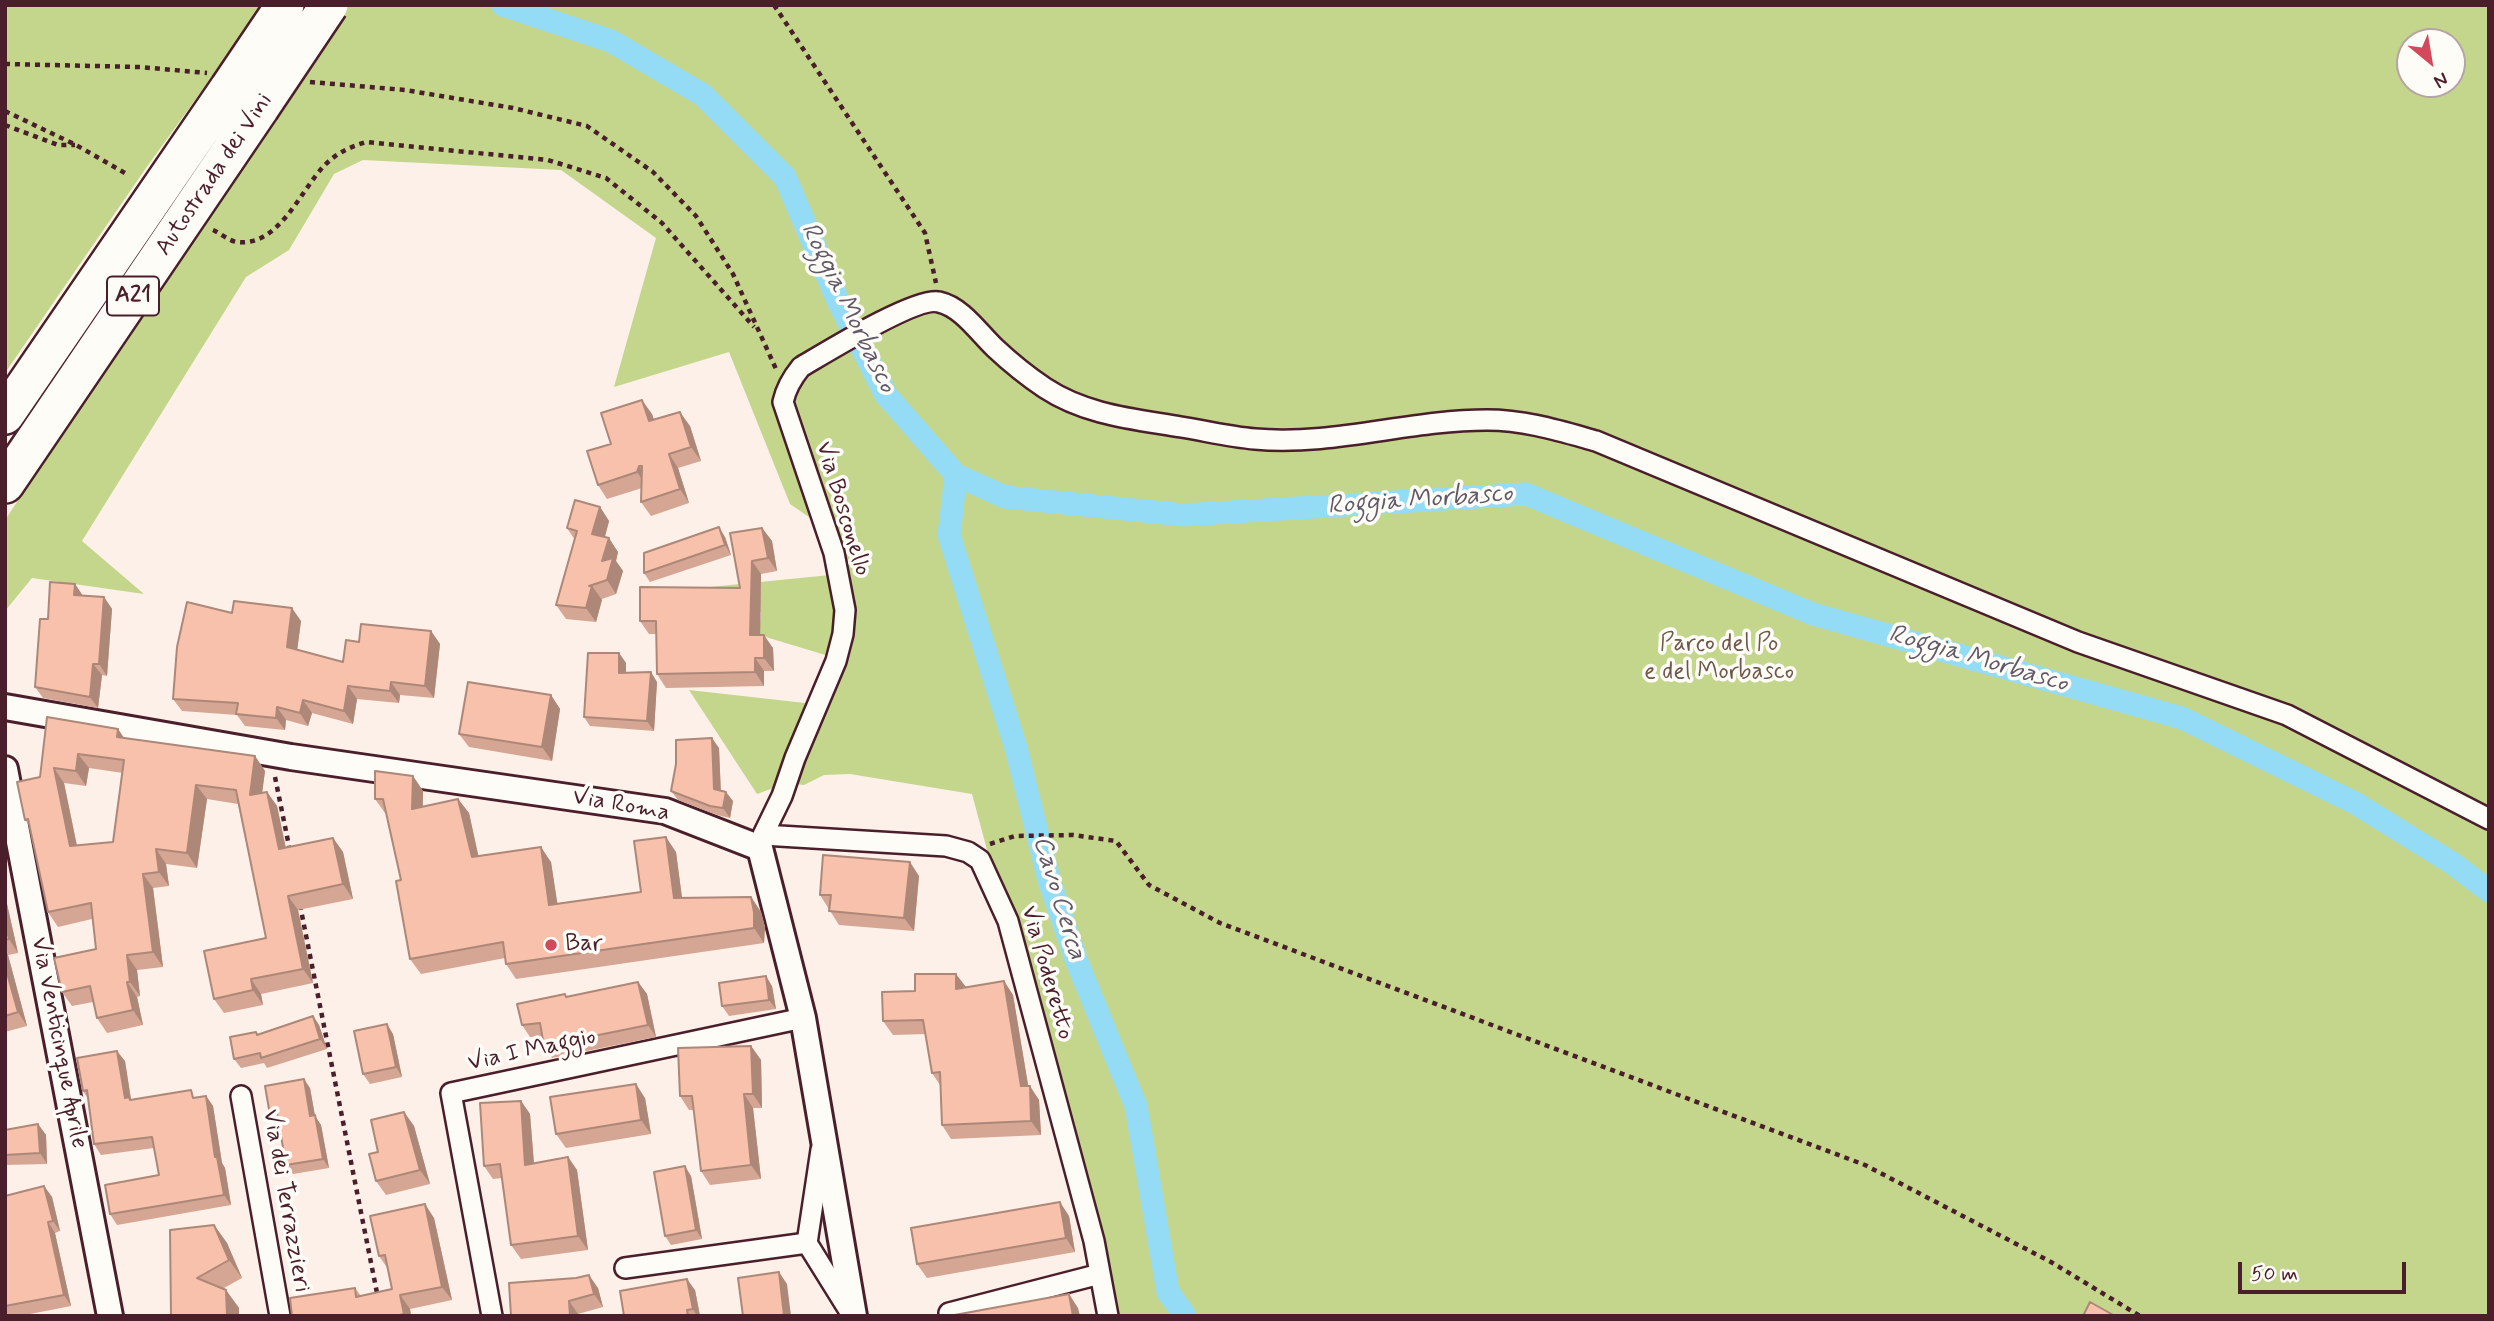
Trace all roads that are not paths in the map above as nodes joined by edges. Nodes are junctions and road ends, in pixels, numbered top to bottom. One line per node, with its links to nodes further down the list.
1 (285, 5): 3 (highway, Autostrada dei Vini / A21, bridge)
2 (329, 5): 4 (highway, Autostrada dei Vini / A21, bridge)
3 (5, 415)
4 (5, 484)
5 (5, 707): 8 (street, Via Roma)
6 (5, 769): 16 (street, Via Venticinque Aprile)
7 (2489, 819): 8 (street, Via Bosconello)
8 (762, 841): 9 (street); 14 (street, Via Poderetto)
9 (803, 1018): 11 (street); 18 (street, Via I Maggio)
10 (241, 1096): 17 (street, Via dei Terrazzieri)
11 (823, 1135): 12 (street); 19 (street)
12 (807, 1243): 13 (street); 19 (street)
13 (625, 1268)
14 (1100, 1274): 15 (street); 20 (street, Via Poderetto)
15 (949, 1313)
16 (110, 1316)
17 (280, 1316)
18 (492, 1316)
19 (853, 1316)
20 (1108, 1316)

